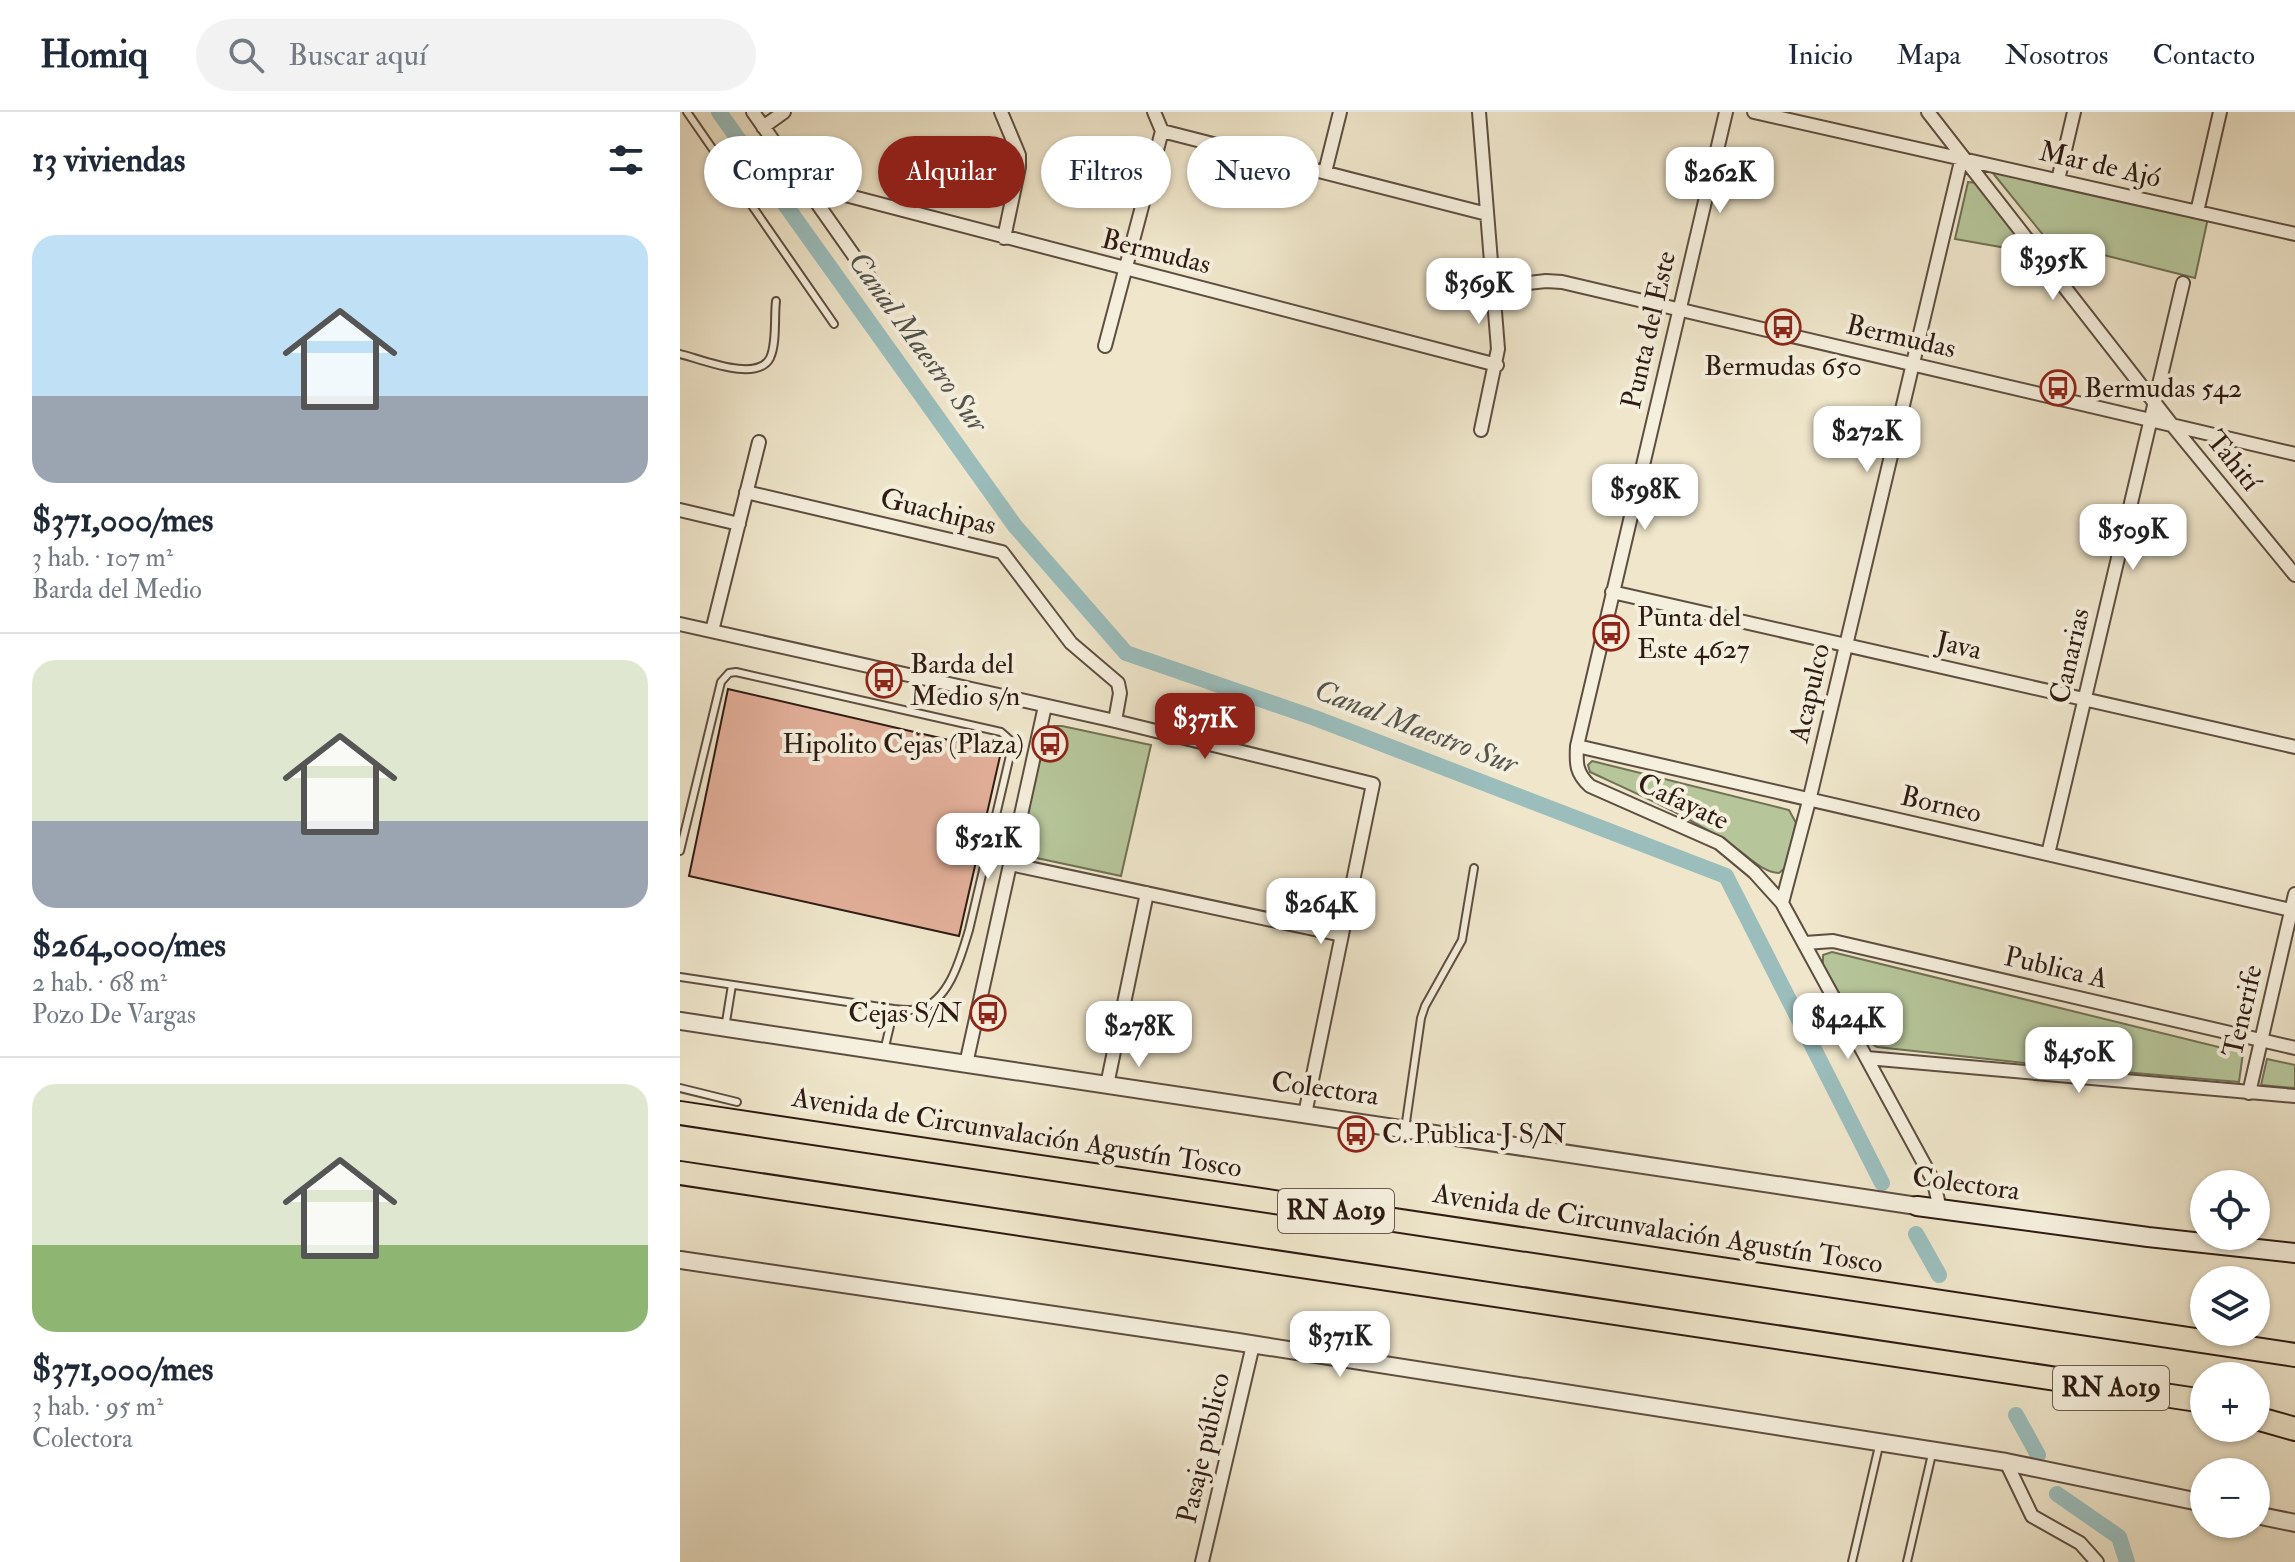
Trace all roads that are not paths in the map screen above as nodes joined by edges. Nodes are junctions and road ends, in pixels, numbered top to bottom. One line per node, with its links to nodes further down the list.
1 (687, 112): 31 (lane)
2 (753, 112): 13 (street)
3 (784, 112): 13 (street)
4 (1001, 112): 24 (street)
5 (1154, 112): 14 (street)
6 (1340, 112): 17 (street)
7 (1479, 112): 22 (street)
8 (1726, 112): 30 (street, Punta del Este)
9 (1754, 112): 16 (street, Mar de Ajó)
10 (1928, 112): 16 (street, Tahití)
11 (2074, 112): 18 (street)
12 (2220, 112): 21 (street)
13 (763, 127): 15 (street)
14 (1162, 131): 17 (street); 25 (street)
15 (769, 136)
16 (1962, 157): 18 (street, Mar de Ajó); 34 (street, Acapulco); 36 (street, Tahití)
17 (1325, 172): 22 (street)
18 (2058, 180): 21 (street, Mar de Ajó)
19 (862, 200): 24 (street, Bermudas)
20 (820, 208): 28 (street)
21 (2197, 212): 23 (street, Mar de Ajó)
22 (1487, 214): 27 (street)
23 (2295, 234)
24 (1004, 238): 25 (street, Bermudas)
25 (1124, 269): 32 (street); 35 (street, Bermudas)
26 (2183, 283): 36 (street, Canarias)
27 (1494, 287): 30 (street, Bermudas); 35 (street)
28 (883, 297)
29 (776, 301): 33 (lane)
30 (1679, 309): 34 (street, Bermudas); 46 (street, Punta del Este)
31 (834, 324)
32 (1105, 346)
33 (680, 354)
34 (1912, 364): 37 (street, Bermudas); 49 (street, Acapulco)
35 (1497, 365): 39 (street)
36 (2154, 402): 37 (street, Canarias); 38 (street, Tahití)
37 (2150, 420): 38 (street, Bermudas); 50 (street, Canarias)
38 (2172, 425): 41 (street, Bermudas); 45 (street, Tahití)
39 (1481, 430)
40 (759, 442): 42 (street)
41 (2295, 454)
42 (746, 492): 44 (street); 52 (street, Guachipas)
43 (680, 510): 44 (street)
44 (739, 524): 48 (street)
45 (2295, 575)
46 (1612, 592): 49 (street, Java); 53 (street, Punta del Este)
47 (680, 624): 48 (street)
48 (712, 631): 51 (street)
49 (1846, 645): 50 (street, Java); 55 (street, Acapulco)
50 (2084, 699): 54 (street, Java); 57 (street, Canarias)
51 (1045, 706): 52 (street); 58 (street)
52 (1115, 721): 64 (street)
53 (1577, 746): 55 (street, Borneo); 62 (street, Cafayate)
54 (2295, 747)
55 (1809, 801): 57 (street, Borneo); 62 (street, Acapulco)
56 (680, 851): 68 (lane)
57 (2048, 854): 63 (street, Borneo)
58 (1010, 864): 60 (street); 75 (street)
59 (1474, 868): 83 (lane)
60 (1147, 893): 64 (street); 76 (street)
61 (2295, 894): 63 (street, Tenerife)
62 (1782, 903): 65 (street)
63 (2293, 911): 71 (street, Tenerife)
64 (1342, 935): 82 (street)
65 (1805, 943): 71 (street, Publica A); 74 (street)
66 (680, 977): 67 (lane)
67 (732, 985): 68 (lane); 70 (lane)
68 (894, 1009): 73 (lane)
69 (680, 1021): 70 (street, Colectora)
70 (725, 1028): 73 (street, Colectora)
71 (2261, 1040): 72 (street, Publica A); 78 (street, Tenerife)
72 (2295, 1048)
73 (884, 1051): 75 (street, Colectora)
74 (1867, 1058): 78 (street); 86 (street)
75 (966, 1064): 76 (street, Colectora)
76 (1107, 1085): 82 (street, Colectora)
77 (680, 1088): 80 (lane)
78 (2249, 1093): 79 (street)
79 (2295, 1096)
80 (737, 1102)
81 (680, 1113): 89 (highway, Avenida de Circunvalación Agustín Tosco / RN A019)
82 (1305, 1114): 83 (street, Colectora)
83 (1405, 1129): 85 (street, Colectora)
84 (680, 1175): 93 (highway, RN A019)
85 (1917, 1206): 86 (main road, Colectora)
86 (1940, 1210): 87 (main road, Colectora)
87 (2295, 1253)
88 (680, 1260): 91 (street)
89 (2096, 1326): 90 (highway); 92 (highway, Avenida de Circunvalación Agustín Tosco / RN A019)
90 (2295, 1341)
91 (1253, 1345): 98 (street); 104 (street, Pasaje público)
92 (2295, 1355)
93 (2190, 1400)
94 (2270, 1411): 95 (highway)
95 (2295, 1415)
96 (2270, 1422): 97 (highway)
97 (2295, 1429)
98 (1880, 1442): 99 (street); 105 (lane)
99 (1933, 1451): 100 (street); 106 (lane)
100 (2006, 1462): 101 (street); 107 (street)
101 (2190, 1500)
102 (2270, 1518): 103 (street)
103 (2295, 1523)
104 (1202, 1562)
105 (1852, 1562)
106 (1907, 1562)
107 (2097, 1562)

